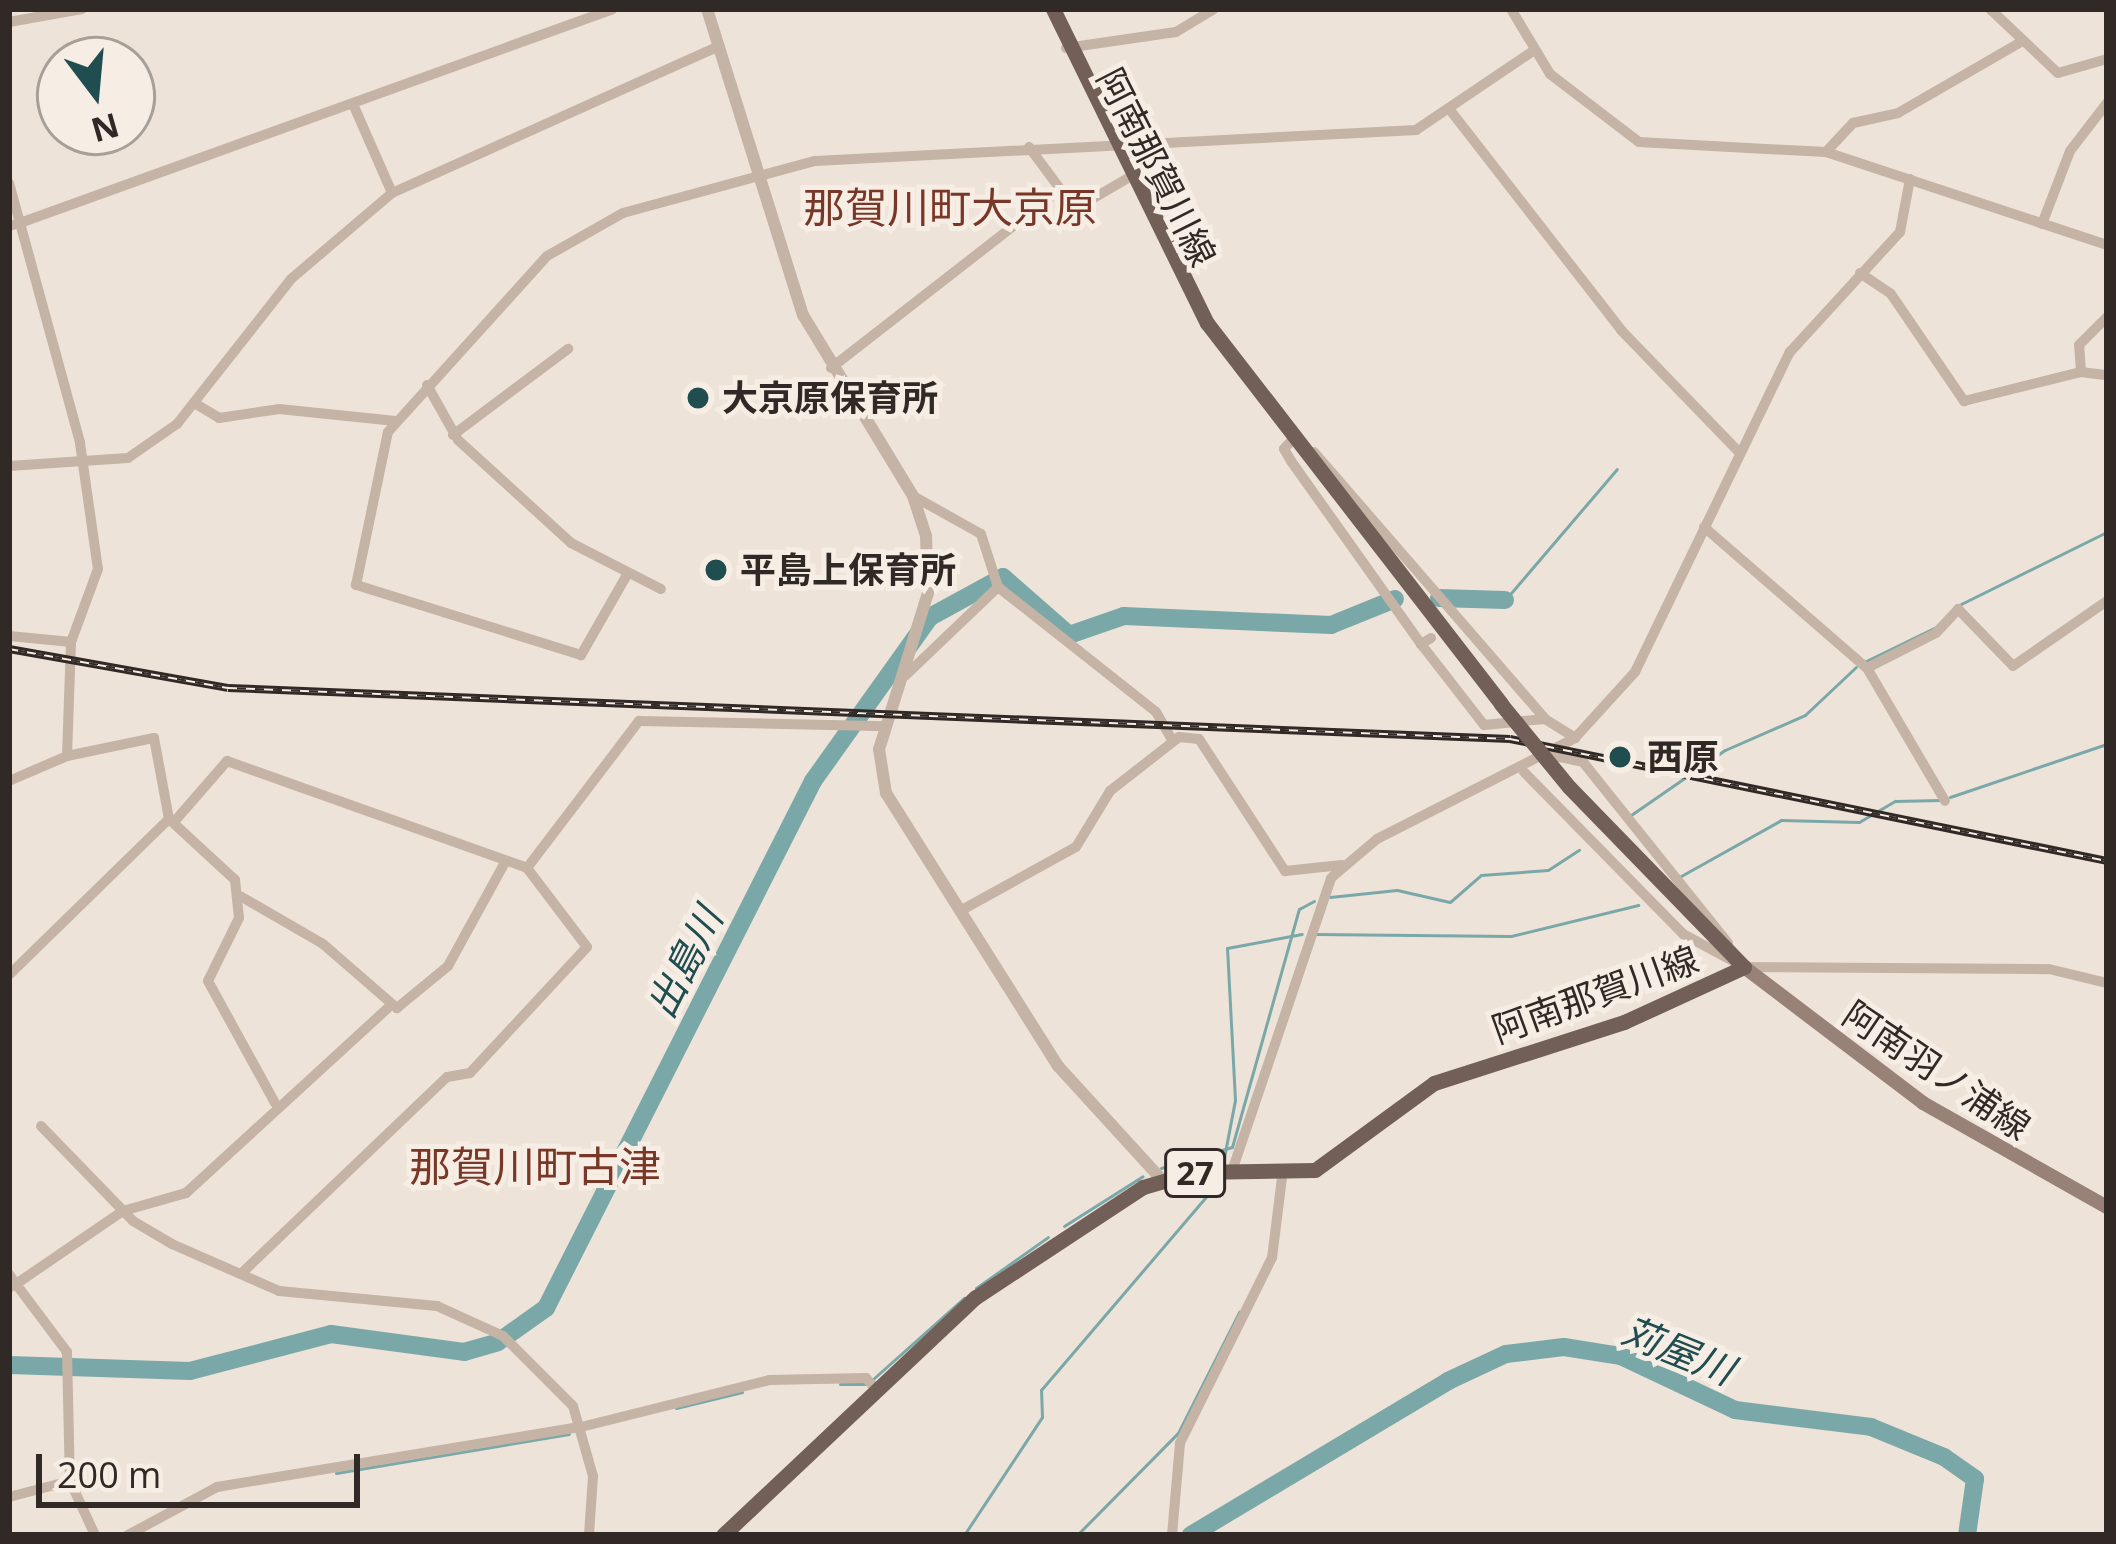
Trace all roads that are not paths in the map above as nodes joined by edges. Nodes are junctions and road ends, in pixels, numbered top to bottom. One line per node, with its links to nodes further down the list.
1 (43, 9): 9 (street)
2 (82, 9): 9 (street)
3 (613, 9): 16 (street)
4 (707, 9): 11 (street)
5 (1053, 9): 12 (main road, 阿南那賀川線)
6 (1214, 9): 12 (street)
7 (1511, 9): 13 (street)
8 (1990, 9): 10 (street)
9 (10, 22)
10 (2019, 44): 14 (street); 20 (street)
11 (719, 46): 21 (street); 26 (street)
12 (1066, 48): 18 (main road, 阿南那賀川線)
13 (1530, 52): 17 (street); 20 (street)
14 (2107, 59)
15 (2107, 103): 27 (street)
16 (353, 104): 26 (street); 28 (street)
17 (1450, 110): 18 (street); 41 (street)
18 (1112, 144): 19 (street); 22 (main road, 阿南那賀川線)
19 (1029, 147): 21 (street); 25 (street)
20 (1826, 152): 23 (street)
21 (760, 175): 33 (street); 36 (street)
22 (1128, 178): 25 (street); 39 (main road, 阿南那賀川線)
23 (1910, 178): 27 (street); 30 (street)
24 (9, 183): 28 (street)
25 (1057, 192): 33 (street)
26 (392, 194): 37 (street)
27 (2042, 224): 29 (street)
28 (14, 225): 43 (street)
29 (2107, 245)
30 (1860, 272): 34 (street); 41 (street)
31 (2107, 317): 34 (street)
32 (568, 349): 40 (street)
33 (831, 368): 44 (street)
34 (2081, 372): 35 (street)
35 (2107, 375)
36 (427, 385): 38 (street); 40 (street)
37 (196, 404): 38 (street); 43 (street)
38 (395, 421): 46 (street)
39 (1287, 434): 54 (street); 54 (street); 69 (main road, 阿南那賀川線, bridge)
40 (453, 435): 46 (street)
41 (1739, 452): 45 (street)
42 (9, 466): 43 (street)
43 (83, 467): 51 (street)
44 (913, 496): 47 (street); 53 (street)
45 (1704, 527): 52 (street); 57 (street)
46 (628, 573): 48 (street)
47 (998, 587): 53 (street); 56 (street)
48 (661, 589)
49 (2107, 601): 52 (street)
50 (9, 636): 51 (street)
51 (70, 642): 58 (street)
52 (1864, 664): 62 (street)
53 (905, 676): 55 (street)
54 (1545, 719): 57 (street)
55 (885, 726): 66 (street); 68 (street)
56 (1172, 738): 65 (street); 68 (street)
57 (1575, 738): 59 (street)
58 (67, 756): 61 (street); 63 (street)
59 (1555, 756): 60 (street); 69 (street)
60 (1524, 772): 65 (street); 69 (street)
61 (9, 781)
62 (1944, 798)
63 (172, 821): 64 (street); 67 (street); 70 (street)
64 (504, 864): 66 (street); 72 (street)
65 (1342, 865): 75 (street)
66 (527, 868): 80 (street)
67 (240, 896): 72 (street); 73 (street)
68 (960, 911): 77 (street)
69 (1744, 967): 71 (street); 76 (main road, 阿南那賀川線 / 27); 78 (main road, 阿南羽ノ浦線)
70 (9, 975)
71 (2107, 983)
72 (391, 1005): 73 (street)
73 (275, 1103): 79 (street)
74 (41, 1126): 79 (street)
75 (1232, 1174): 76 (main road, 阿南那賀川線 / 27); 77 (main road, 阿南那賀川線 / 27)
76 (1282, 1178): 90 (street)
77 (1162, 1180): 82 (main road, 阿南那賀川線 / 27)
78 (2107, 1208)
79 (123, 1211): 80 (street); 81 (street)
80 (241, 1274): 83 (street)
81 (11, 1282): 84 (street)
82 (873, 1384): 83 (street); 89 (main road, 阿南那賀川線 / 27)
83 (582, 1430): 87 (street); 88 (street)
84 (70, 1481): 85 (street); 86 (street)
85 (9, 1497)
86 (95, 1535)
87 (128, 1535)
88 (590, 1535)
89 (724, 1535)
90 (1172, 1535)

